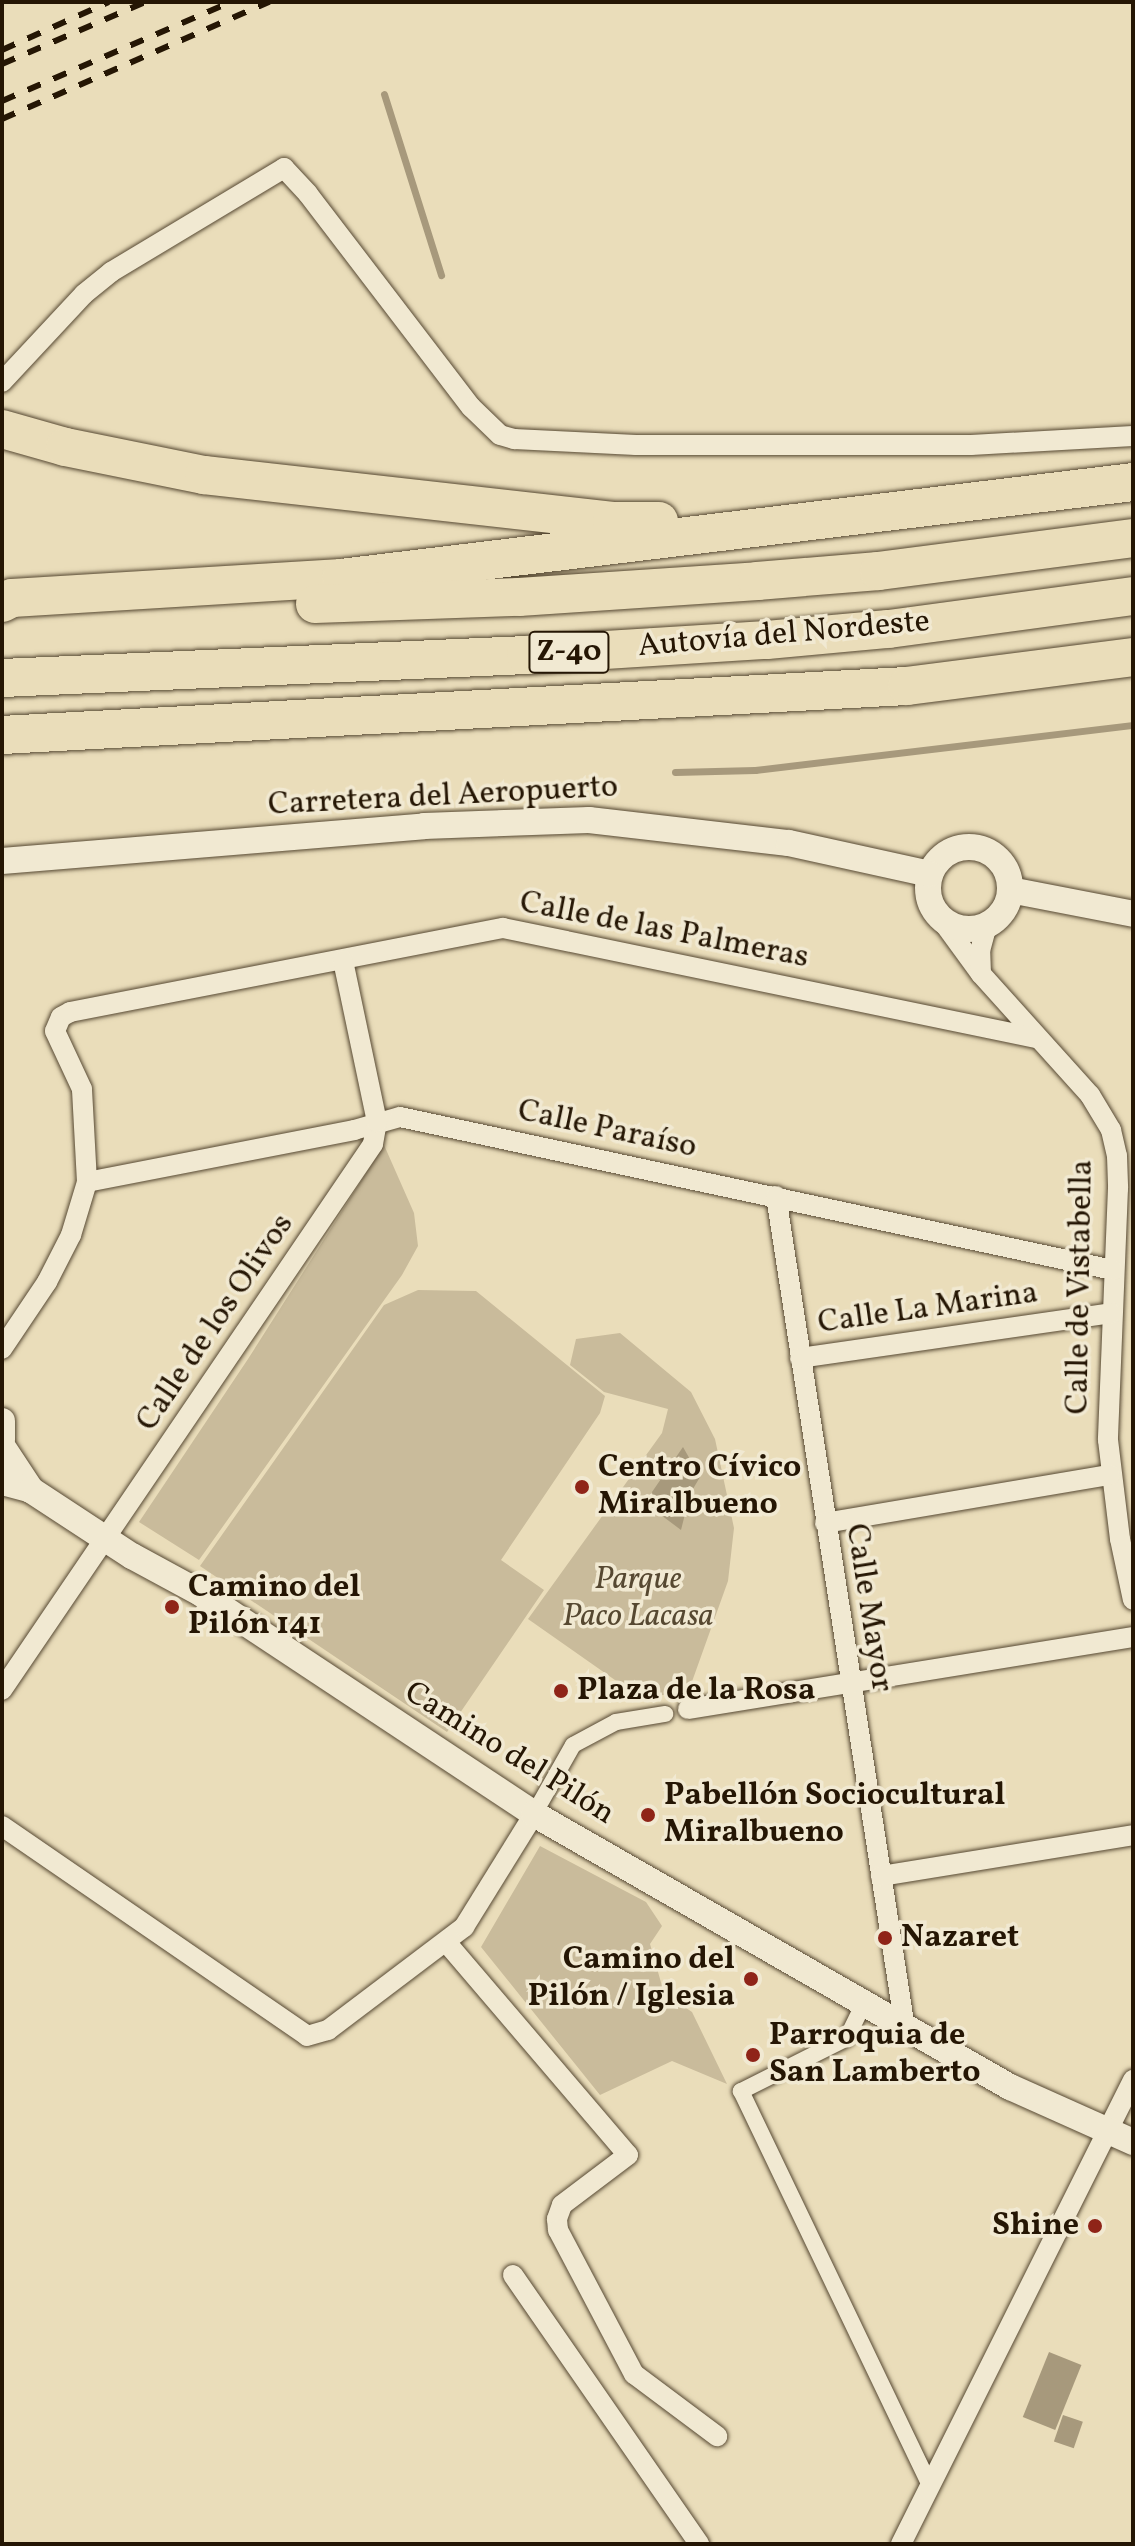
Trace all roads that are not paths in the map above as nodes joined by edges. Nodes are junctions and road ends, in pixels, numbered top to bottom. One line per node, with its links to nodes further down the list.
1 (2, 382): 3 (street)
2 (2, 429): 5 (highway)
3 (1133, 436)
4 (1133, 482): 5 (highway)
5 (759, 525): 8 (highway)
6 (1133, 538): 9 (highway, Autovía del Nordeste / Z-40)
7 (1133, 596): 11 (highway, Autovía del Nordeste / Z-40)
8 (2, 603)
9 (2, 614)
10 (1133, 657): 12 (highway)
11 (2, 678)
12 (2, 735)
13 (2, 861): 14 (street, Carretera del Aeropuerto)
14 (930, 874): 15 (street); 17 (street)
15 (1010, 890): 16 (street); 18 (street)
16 (1133, 914)
17 (940, 918): 18 (street); 20 (street, Calle de Vistabella)
18 (987, 925): 20 (street)
19 (343, 961): 21 (street, Calle de las Palmeras); 22 (street); 23 (street, Calle de las Palmeras)
20 (981, 974): 21 (street, Calle de Vistabella)
21 (1036, 1038): 25 (street, Calle de Vistabella)
22 (377, 1122): 23 (street, Calle Paraíso); 24 (street, Calle Paraíso); 36 (street, Calle de los Olivos)
23 (87, 1182): 27 (street)
24 (776, 1196): 25 (street, Calle Paraíso); 28 (street, Calle Mayor)
25 (1113, 1270): 26 (street, Calle de Vistabella)
26 (1112, 1313): 28 (street, Calle La Marina); 32 (street, Calle de Vistabella)
27 (2, 1349)
28 (800, 1358): 35 (street, Calle Mayor)
29 (2, 1421): 30 (street)
30 (2, 1440)
31 (2, 1446): 34 (street, Camino del Pilón)
32 (1110, 1475): 35 (street); 37 (street, Calle de Vistabella)
33 (2, 1482): 34 (street, Camino del Pilón)
34 (31, 1490): 36 (street, Camino del Pilón)
35 (825, 1523): 39 (street, Calle Mayor)
36 (105, 1540): 40 (street, Calle de los Olivos); 43 (street, Camino del Pilón)
37 (1133, 1600)
38 (1133, 1637): 39 (street)
39 (849, 1681): 41 (street); 46 (street, Calle Mayor)
40 (2, 1690)
41 (688, 1709)
42 (665, 1714): 43 (street)
43 (534, 1814): 47 (street); 48 (street, Camino del Pilón)
44 (2, 1826): 47 (street)
45 (1133, 1835): 46 (street)
46 (881, 1876): 49 (street, Calle Mayor)
47 (446, 1942): 54 (street)
48 (864, 2003): 49 (street, Camino del Pilón); 55 (street)
49 (905, 2028): 51 (street, Camino del Pilón)
50 (1133, 2080): 51 (street)
51 (1108, 2132): 52 (street, Camino del Pilón); 55 (street)
52 (1133, 2142)
53 (513, 2275): 56 (street)
54 (717, 2436)
55 (930, 2486): 57 (street)
56 (699, 2544)
57 (901, 2544)

